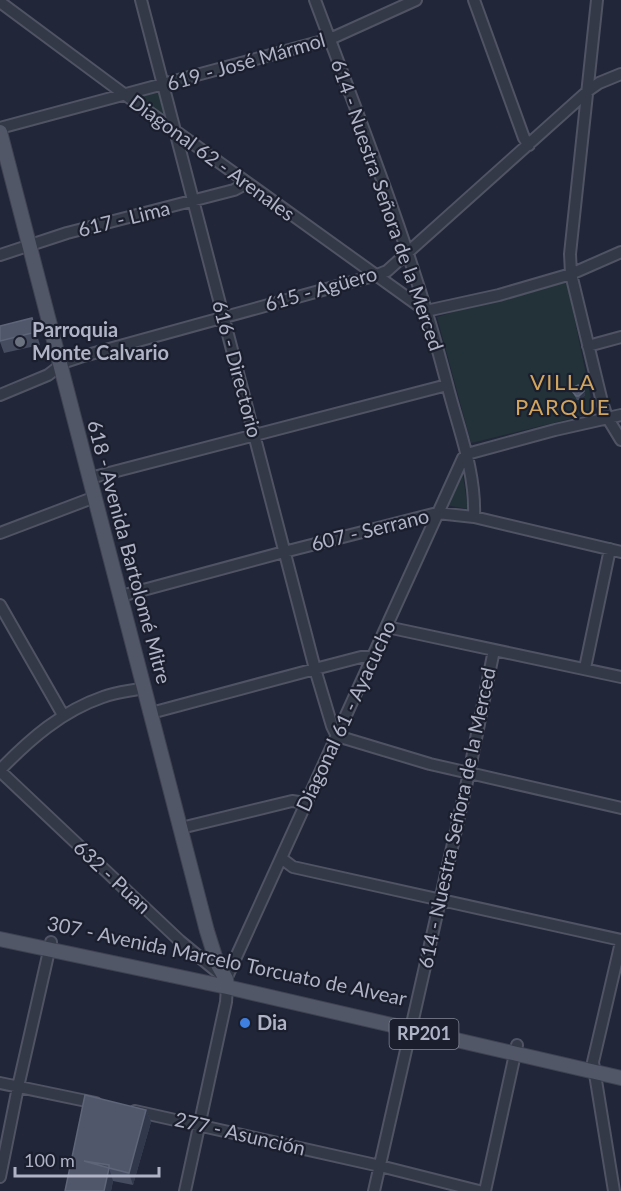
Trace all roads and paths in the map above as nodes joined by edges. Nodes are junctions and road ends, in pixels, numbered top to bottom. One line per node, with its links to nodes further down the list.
1 (141, 0): 9 (street, 616 - Directorio)
2 (315, 0): 7 (street, 614 - Nuestra Señora de la Merced)
3 (416, 0): 7 (street, 619 - José Mármol)
4 (474, 0): 14 (street)
5 (597, 0): 10 (street)
6 (0, 2): 11 (street, Diagonal 62 - Arenales)
7 (330, 39): 9 (street, 619 - José Mármol); 19 (street, 614 - Nuestra Señora de la Merced)
8 (621, 74): 10 (street, 615 - Agüero)
9 (164, 85): 11 (street, 619 - José Mármol); 13 (street, 616 - Directorio)
10 (589, 90): 14 (street, 615 - Agüero); 21 (street)
11 (124, 94): 12 (street, 619 - José Mármol); 13 (street, Diagonal 62 - Arenales)
12 (0, 130): 17 (main road, 618 - Avenida Bartolomé Mitre)
13 (174, 131): 15 (street, Diagonal 62 - Arenales); 16 (street, 616 - Directorio)
14 (529, 145): 19 (street, 615 - Agüero)
15 (247, 183): 16 (street, 617 - Lima); 22 (street, Diagonal 62 - Arenales)
16 (193, 202): 17 (street, 617 - Lima); 24 (street, 616 - Directorio)
17 (28, 245): 20 (street, 617 - Lima); 27 (main road, 618 - Avenida Bartolomé Mitre)
18 (621, 252): 21 (street)
19 (408, 253): 22 (street, 615 - Agüero); 23 (street, 614 - Nuestra Señora de la Merced)
20 (0, 255)
21 (571, 274): 23 (street); 26 (street)
22 (377, 275): 23 (street, Diagonal 62 - Arenales); 24 (street, 615 - Agüero)
23 (426, 311): 28 (street, 614 - Nuestra Señora de la Merced)
24 (224, 317): 27 (street, 615 - Agüero); 32 (street, 616 - Directorio)
25 (621, 337): 26 (street)
26 (588, 346): 31 (street)
27 (59, 366): 29 (street, 615 - Agüero); 35 (main road, 618 - Avenida Bartolomé Mitre)
28 (447, 385): 32 (street); 34 (street, 614 - Nuestra Señora de la Merced)
29 (0, 394)
30 (621, 415): 31 (street)
31 (607, 417): 33 (street); 34 (street)
32 (255, 436): 35 (street); 41 (street, 616 - Directorio)
33 (621, 440)
34 (467, 454): 37 (street, Diagonal 61 - Ayacucho); 38 (street, 614 - Nuestra Señora de la Merced)
35 (90, 478): 36 (main road, 618 - Avenida Bartolomé Mitre)
36 (95, 497): 39 (street); 42 (main road, 618 - Avenida Bartolomé Mitre)
37 (437, 513): 38 (street, 607 - Serrano); 41 (street, 607 - Serrano); 44 (street, Diagonal 61 - Ayacucho)
38 (474, 517): 40 (street, 607 - Serrano)
39 (0, 533)
40 (616, 551): 47 (street)
41 (284, 552): 42 (street, 607 - Serrano); 48 (street, 616 - Directorio)
42 (121, 596): 50 (main road, 618 - Avenida Bartolomé Mitre)
43 (0, 605): 52 (street)
44 (387, 627): 45 (street); 46 (street, Diagonal 61 - Ayacucho)
45 (494, 650): 47 (street); 55 (street, 614 - Nuestra Señora de la Merced)
46 (373, 657): 48 (street); 53 (street, Diagonal 61 - Ayacucho)
47 (585, 668): 49 (street)
48 (315, 669): 51 (street); 53 (street, 616 - Directorio)
49 (621, 677)
50 (144, 688): 51 (main road, 618 - Avenida Bartolomé Mitre); 52 (street)
51 (151, 713): 58 (main road, 618 - Avenida Bartolomé Mitre)
52 (63, 715): 54 (street)
53 (337, 736): 55 (street); 56 (street, Diagonal 61 - Ayacucho)
54 (0, 771): 65 (street, 632 - Puan)
55 (469, 773): 57 (street); 60 (street, 614 - Nuestra Señora de la Merced)
56 (306, 803): 58 (street); 59 (street, Diagonal 61 - Ayacucho)
57 (621, 808)
58 (181, 828): 65 (main road, 618 - Avenida Bartolomé Mitre)
59 (281, 858): 60 (street); 65 (street, Diagonal 61 - Ayacucho)
60 (440, 899): 63 (street); 66 (street, 614 - Nuestra Señora de la Merced)
61 (0, 931): 64 (main road, 307 - Avenida Marcelo Torcuato de Alvear)
62 (0, 939): 64 (main road, 307 - Avenida Marcelo Torcuato de Alvear)
63 (621, 941): 68 (street)
64 (50, 946): 65 (main road, 307 - Avenida Marcelo Torcuato de Alvear); 72 (street)
65 (227, 983): 66 (main road, 307 - Avenida Marcelo Torcuato de Alvear / RP201); 73 (street, Diagonal 61 - Ayacucho)
66 (412, 1026): 67 (main road, 307 - Avenida Marcelo Torcuato de Alvear / RP201); 74 (street, 614 - Nuestra Señora de la Merced)
67 (516, 1050): 68 (main road, 307 - Avenida Marcelo Torcuato de Alvear / RP201); 79 (street)
68 (593, 1067): 69 (main road, 307 - Avenida Marcelo Torcuato de Alvear / RP201); 70 (main road, 307 - Avenida Marcelo Torcuato de Alvear / RP201); 80 (street)
69 (621, 1069)
70 (621, 1078)
71 (0, 1083): 72 (street, 277 - Asunción)
72 (18, 1087): 73 (street, 277 - Asunción); 75 (street)
73 (199, 1124): 74 (street, 277 - Asunción); 76 (street, Diagonal 61 - Ayacucho)
74 (380, 1166): 77 (street, 614 - Nuestra Señora de la Merced); 78 (street, 277 - Asunción)
75 (0, 1177)
76 (185, 1191)
77 (374, 1191)
78 (479, 1191)
79 (484, 1191)
80 (614, 1191)

